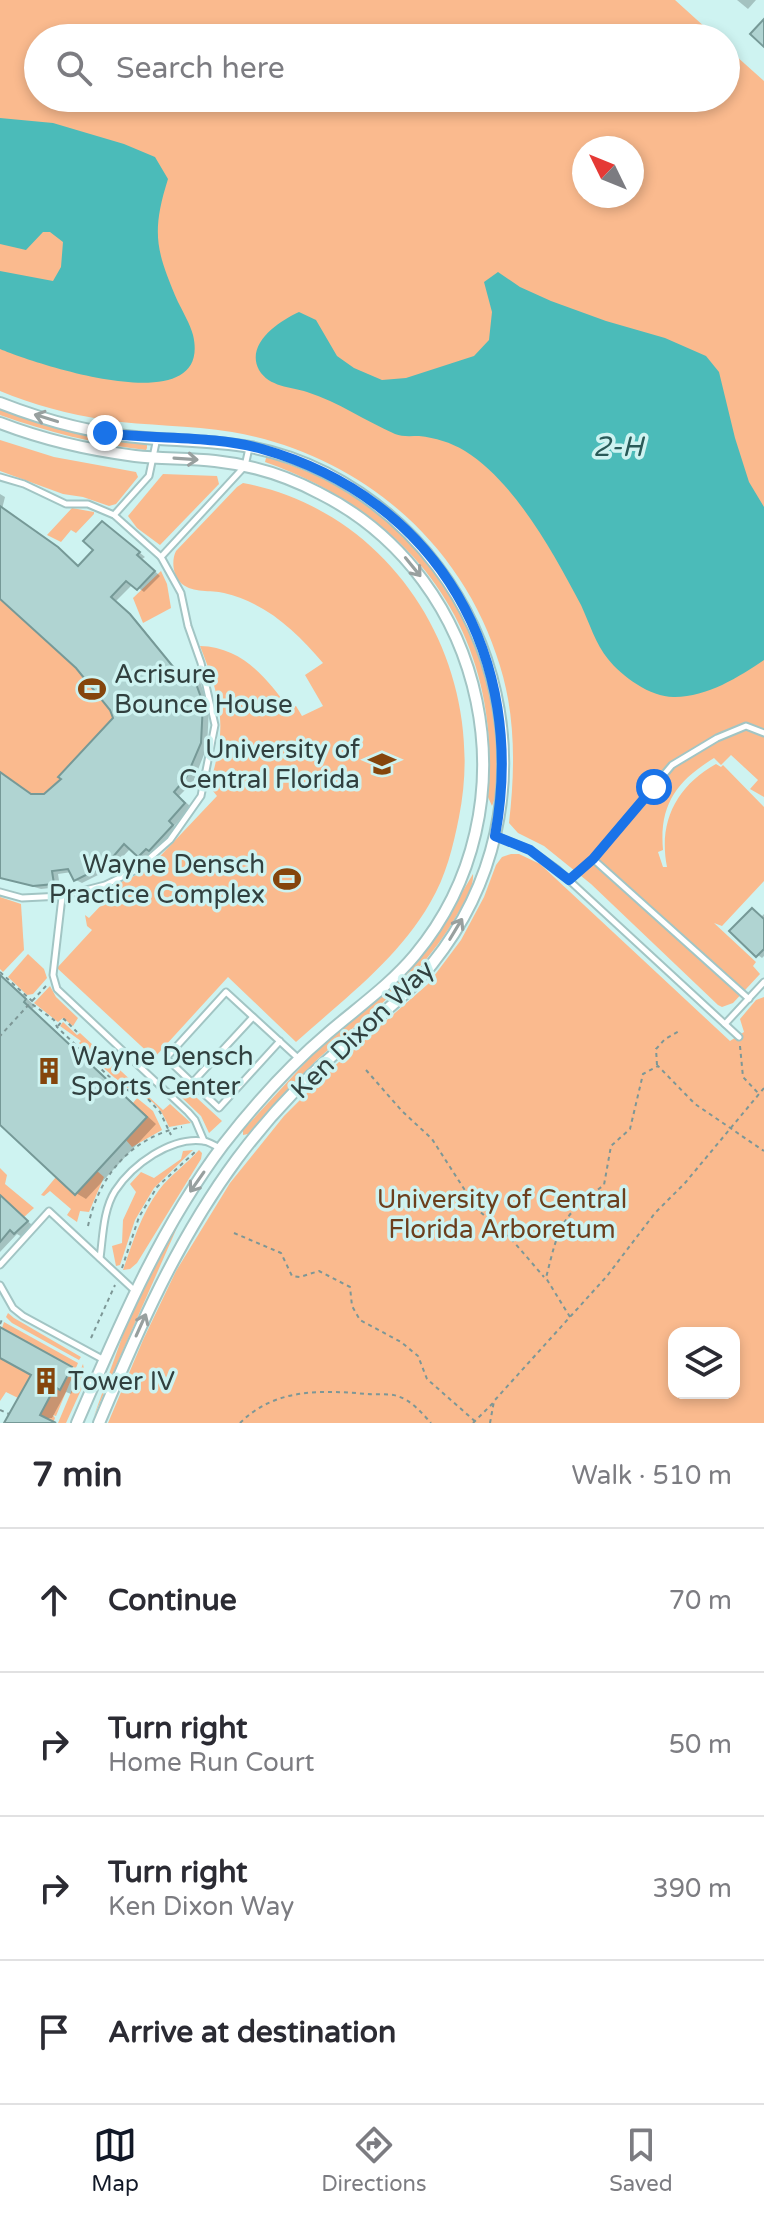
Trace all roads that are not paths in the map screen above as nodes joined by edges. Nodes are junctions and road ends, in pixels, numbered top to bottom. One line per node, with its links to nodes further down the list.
1 (0, 403): 3 (street, Ken Dixon Way, one-way to 1)
2 (0, 423): 5 (street, Ken Dixon Way)
3 (157, 438): 4 (street, Ken Dixon Way); 5 (lane)
4 (250, 446): 6 (lane); 12 (street, Ken Dixon Way)
5 (154, 457): 6 (street, Ken Dixon Way, one-way to 6); 8 (lane)
6 (245, 466): 9 (lane); 11 (street, Ken Dixon Way, one-way to 11)
7 (0, 477): 8 (lane)
8 (114, 515): 9 (lane)
9 (161, 557): 16 (lane)
10 (764, 733): 13 (lane)
11 (475, 831): 12 (street); 23 (street, Ken Dixon Way)
12 (495, 836): 14 (lane); 27 (street, Ken Dixon Way, one-way to 12)
13 (593, 859): 14 (lane); 18 (lane)
14 (569, 880): 20 (lane)
15 (0, 892): 16 (lane)
16 (62, 896): 25 (lane)
17 (764, 982): 18 (lane)
18 (749, 999): 20 (lane)
19 (253, 1017): 22 (lane); 24 (lane); 24 (lane)
20 (725, 1024): 21 (lane)
21 (739, 1037)
22 (280, 1041): 23 (lane); 24 (lane)
23 (300, 1059): 26 (street, Ken Dixon Way)
24 (192, 1083)
25 (204, 1141): 26 (lane); 28 (lane)
26 (221, 1149): 27 (street); 31 (street, Ken Dixon Way, one-way to 31)
27 (237, 1160): 34 (street, Ken Dixon Way, one-way to 27)
28 (100, 1258): 29 (lane); 31 (lane)
29 (0, 1265)
30 (0, 1285): 32 (lane)
31 (135, 1291): 32 (street, Ken Dixon Way)
32 (104, 1360): 33 (street, Ken Dixon Way)
33 (77, 1423)
34 (99, 1423)

